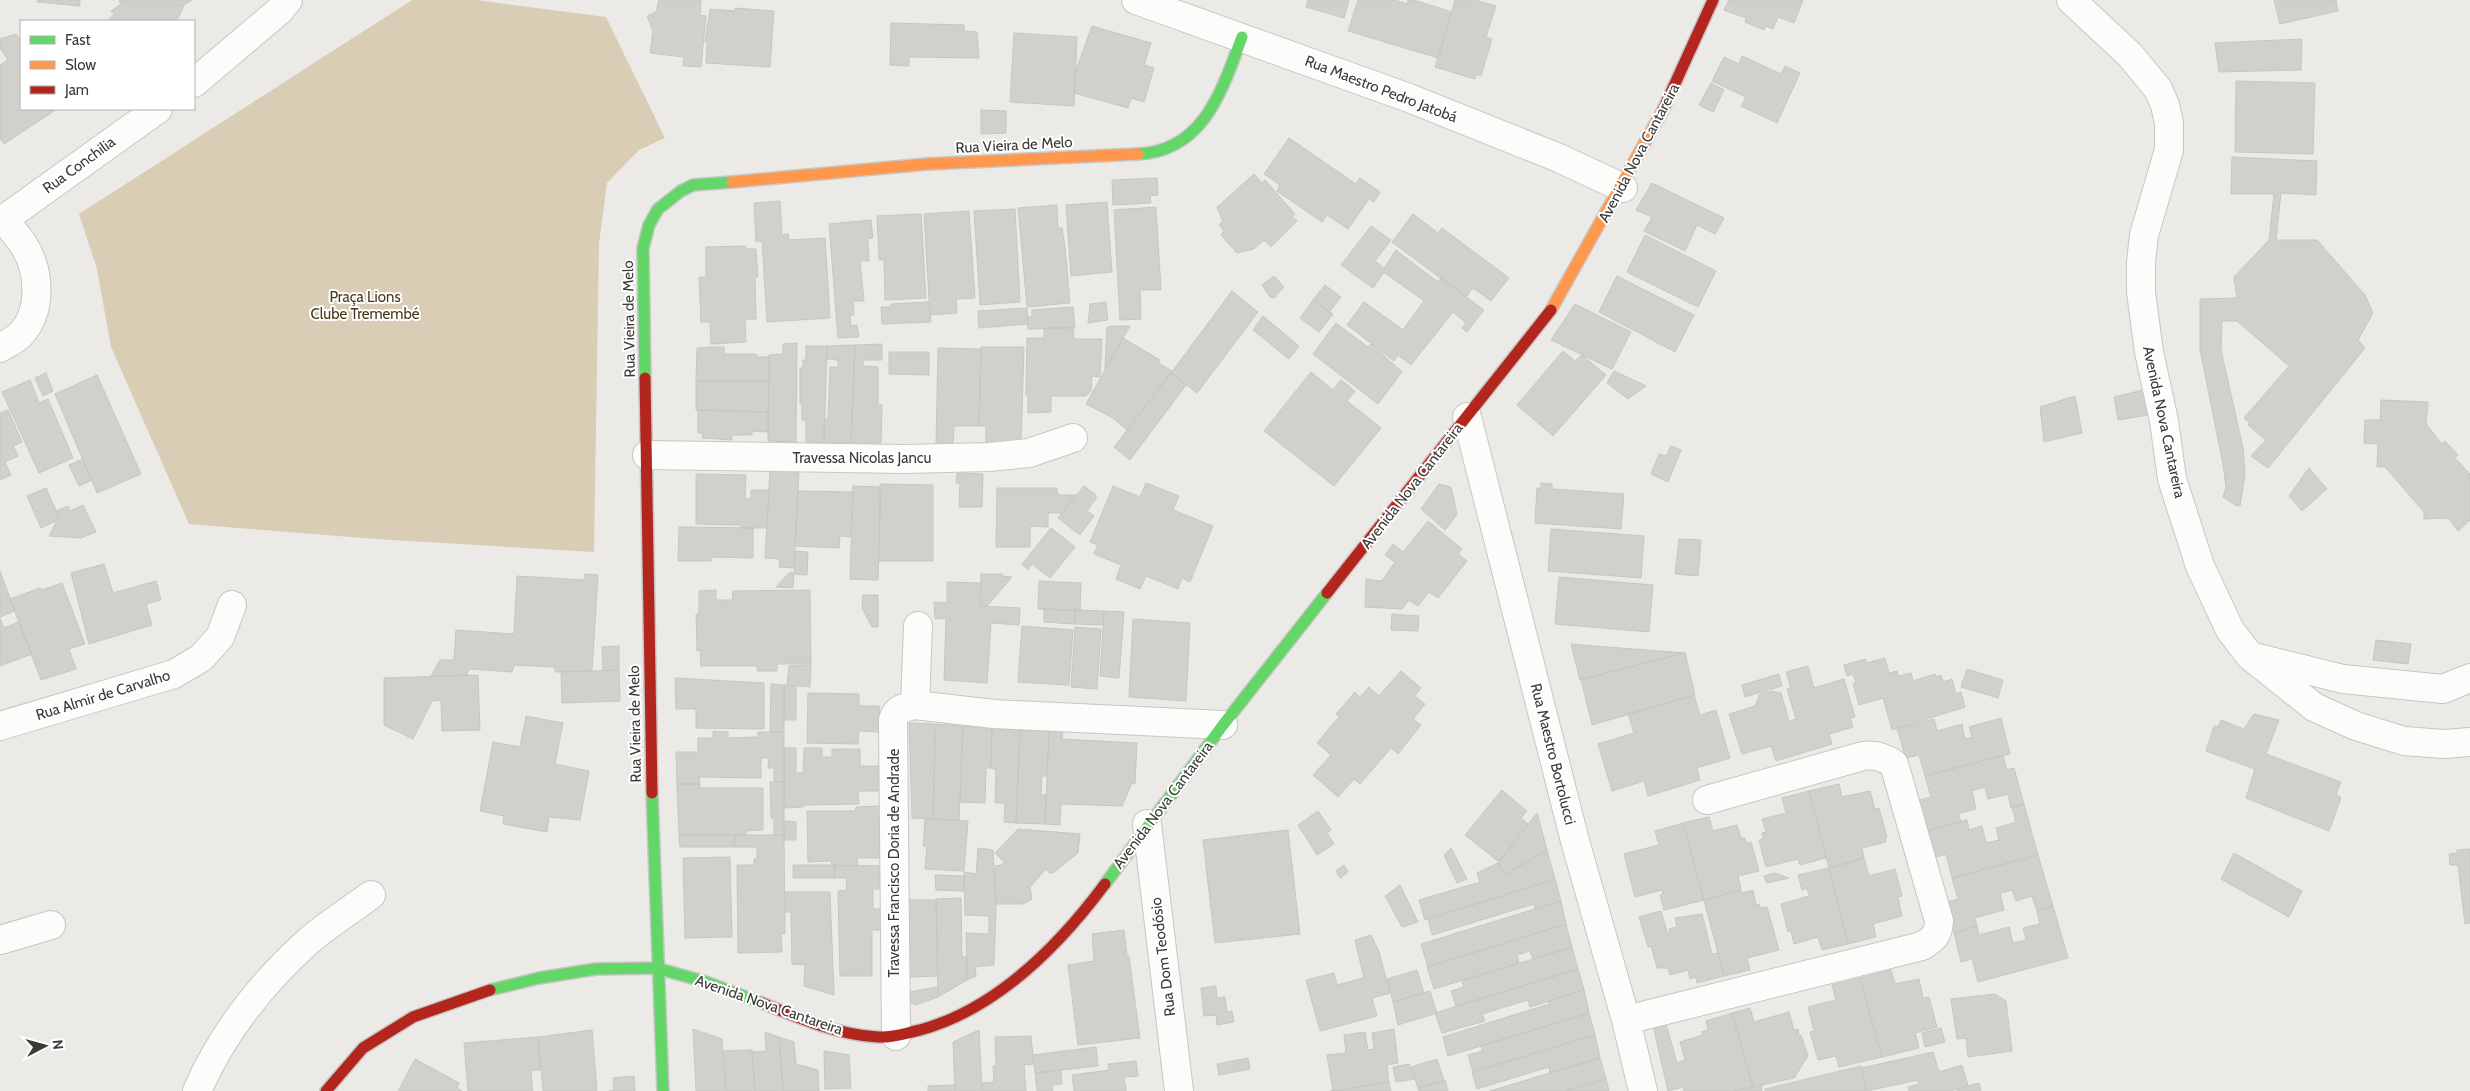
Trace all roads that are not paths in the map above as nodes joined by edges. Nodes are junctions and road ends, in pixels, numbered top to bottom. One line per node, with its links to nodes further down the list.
1 (288, 0): 6 (street)
2 (1136, 0): 5 (street, Rua Maestro Pedro Jatobá)
3 (1713, 0): 8 (street, Avenida Nova Cantareira)
4 (2071, 0): 16 (street, Avenida Nova Cantareira)
5 (1242, 37): 8 (street, Rua Maestro Pedro Jatobá); 13 (street, Rua Vieira de Melo)
6 (195, 82)
7 (157, 110): 9 (street, Rua Conchilia)
8 (1622, 188): 11 (street, Avenida Nova Cantareira)
9 (2, 221): 10 (street)
10 (0, 348)
11 (1467, 416): 19 (street, Avenida Nova Cantareira); 28 (street, Rua Maestro Bortolucci)
12 (1073, 438): 13 (street, Travessa Nicolas Jancu)
13 (647, 455): 27 (street, Rua Vieira de Melo)
14 (232, 605): 20 (street, Rua Almir de Carvalho)
15 (918, 626): 18 (street)
16 (2249, 655): 17 (street); 21 (street, Avenida Nova Cantareira)
17 (2470, 678)
18 (915, 705): 19 (street); 29 (street, Travessa Francisco Doria de Andrade)
19 (1223, 725): 23 (street, Avenida Nova Cantareira)
20 (0, 726)
21 (2470, 742)
22 (1707, 800): 28 (street)
23 (1147, 824): 29 (street, Avenida Nova Cantareira); 33 (street, Rua Dom Teodósio)
24 (371, 895): 30 (street)
25 (51, 926): 26 (street)
26 (0, 940)
27 (656, 968): 29 (street, Avenida Nova Cantareira); 31 (street, Avenida Nova Cantareira); 32 (street, Rua Vieira de Melo)
28 (1626, 1020): 34 (street, Rua Maestro Bortolucci)
29 (896, 1036)
30 (197, 1091)
31 (326, 1091)
32 (663, 1091)
33 (1179, 1091)
34 (1643, 1091)

